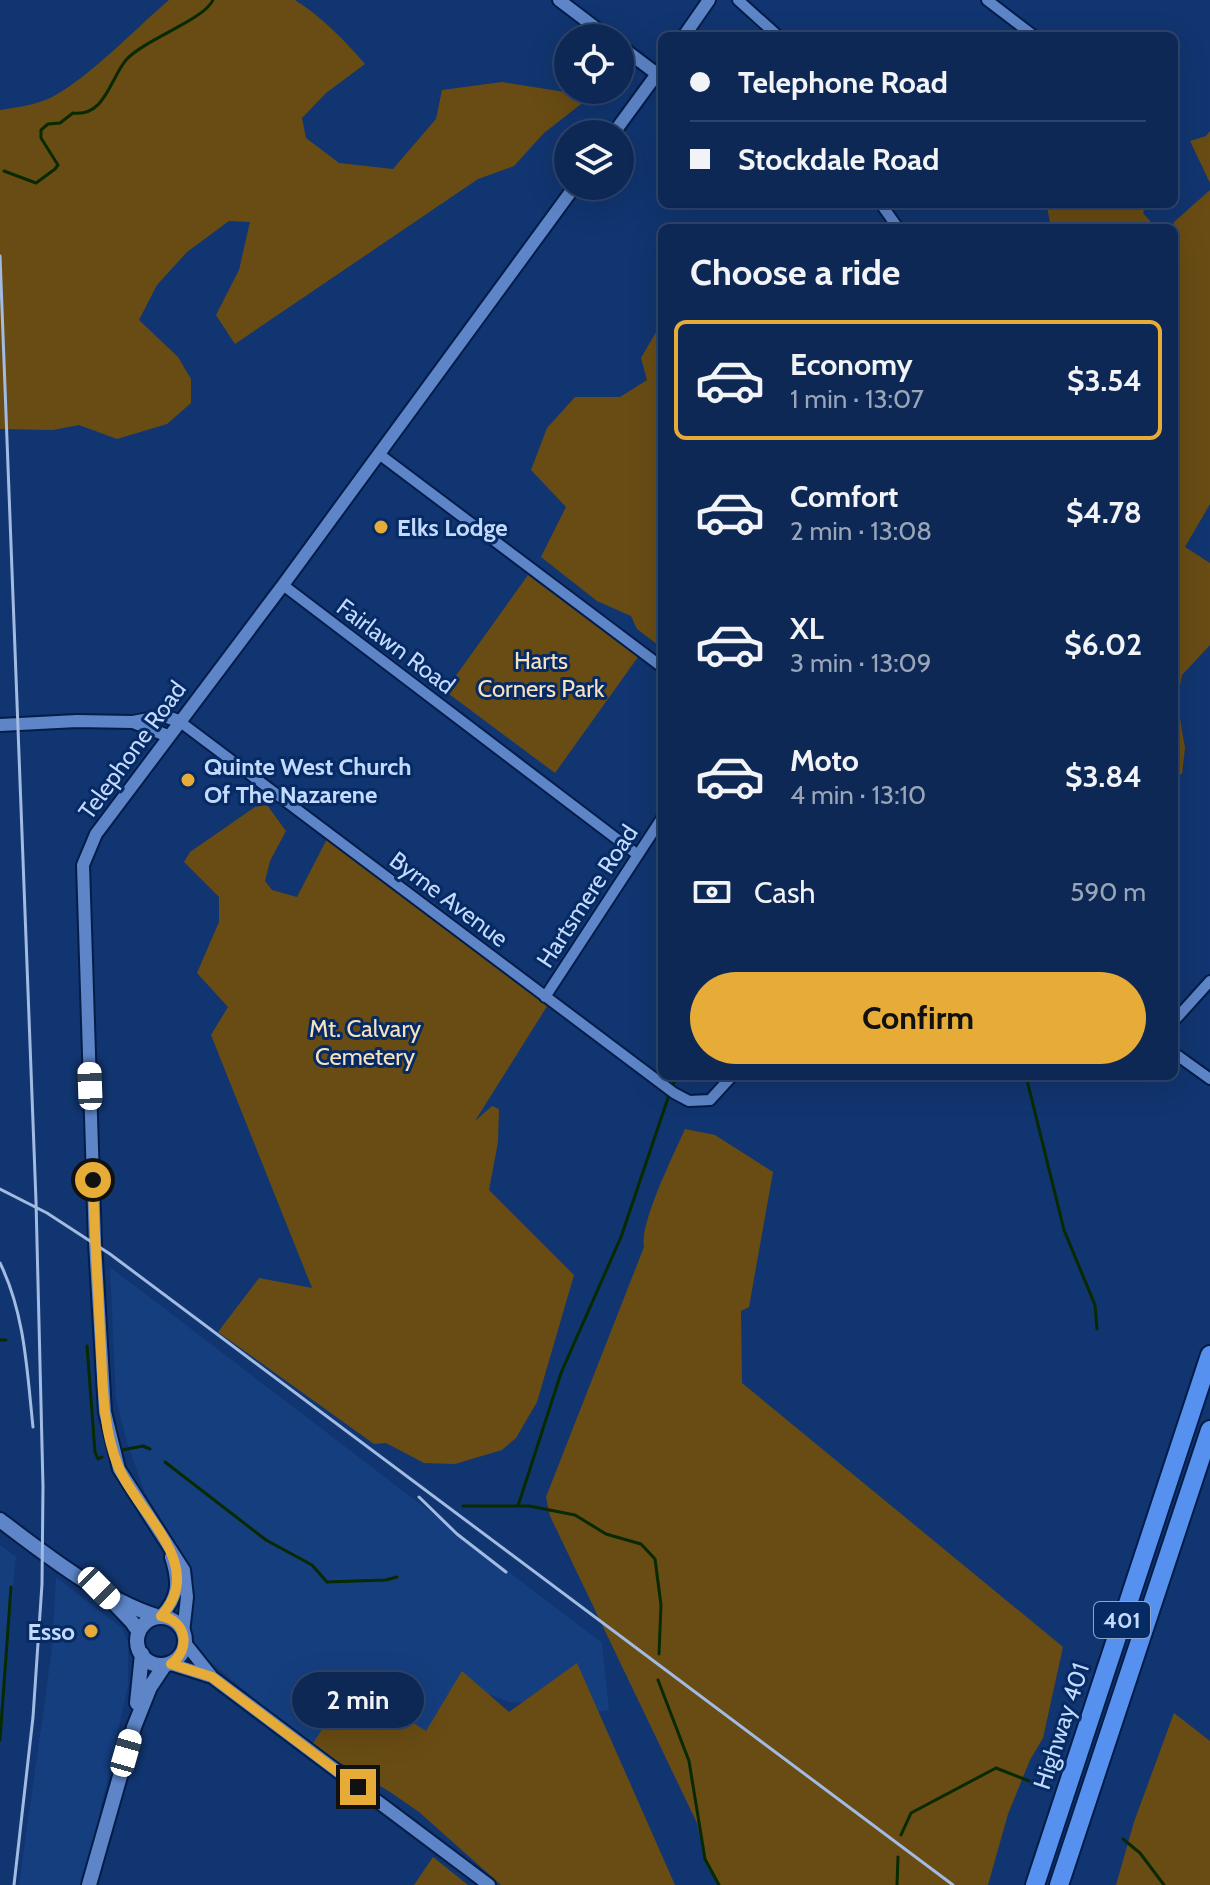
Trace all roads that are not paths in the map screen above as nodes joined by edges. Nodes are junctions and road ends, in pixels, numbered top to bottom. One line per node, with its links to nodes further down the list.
1 (559, 0): 5 (street)
2 (709, 0): 6 (street)
3 (738, 0): 7 (street)
4 (987, 0): 8 (street)
5 (591, 24)
6 (687, 32)
7 (774, 32)
8 (1029, 32)
9 (634, 55): 10 (street)
10 (658, 70)
11 (658, 72): 12 (street)
12 (623, 120)
13 (565, 200): 14 (street, Telephone Road)
14 (379, 454): 15 (street, Telephone Road); 16 (street)
15 (283, 585): 17 (street, Telephone Road); 22 (street, Fairlawn Road)
16 (658, 664)
17 (179, 721): 18 (street); 20 (street, Telephone Road); 24 (street, Byrne Avenue)
18 (133, 722): 19 (street); 20 (street)
19 (0, 725)
20 (168, 736): 32 (street, Telephone Road)
21 (658, 824): 22 (street, Hartsmere Road)
22 (638, 855): 24 (street, Hartsmere Road)
23 (1210, 981): 25 (street)
24 (545, 997): 28 (street, Byrne Avenue)
25 (1178, 1017)
26 (1178, 1056): 27 (street)
27 (1210, 1079)
28 (728, 1080)
29 (1210, 1355): 43 (highway, Highway 401 / 401)
30 (1210, 1430): 44 (highway, Highway 401 / 401)
31 (0, 1520): 33 (main road)
32 (165, 1539): 34 (street, Telephone Road); 36 (street, Telephone Road)
33 (99, 1588): 34 (main road); 35 (main road)
34 (158, 1616): 35 (main road); 36 (main road)
35 (139, 1632): 37 (main road)
36 (184, 1638): 38 (main road); 39 (street)
37 (142, 1654): 38 (main road); 40 (main road)
38 (168, 1665): 39 (street); 40 (main road)
39 (212, 1677): 42 (street)
40 (134, 1727): 41 (main road)
41 (89, 1885)
42 (489, 1885)
43 (1035, 1885)
44 (1059, 1885)

